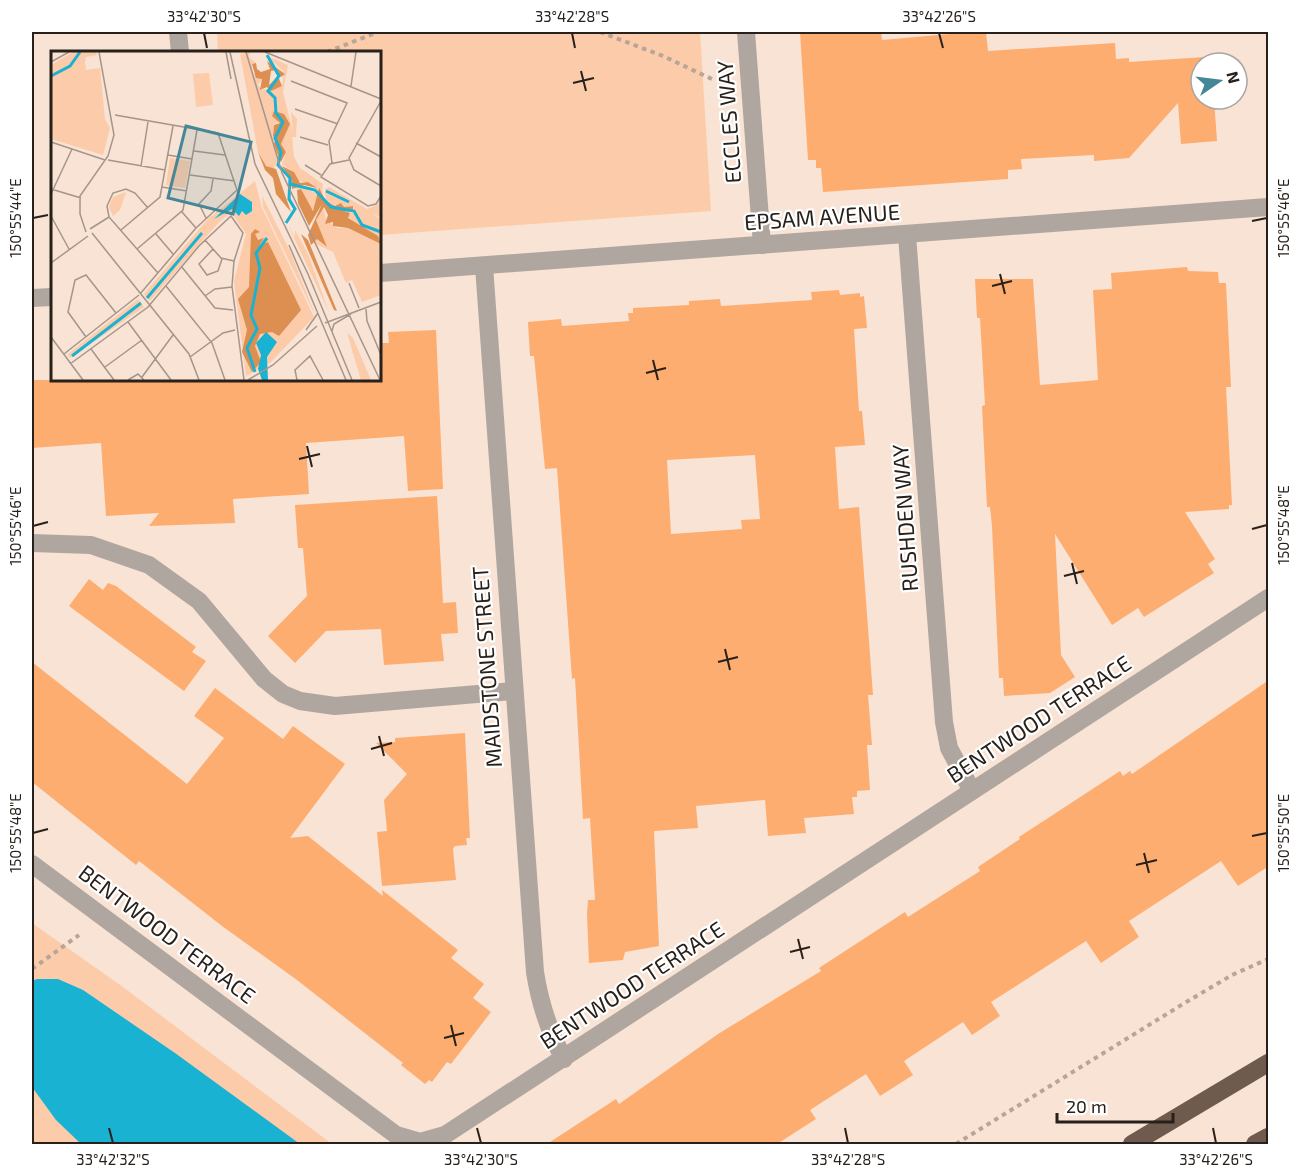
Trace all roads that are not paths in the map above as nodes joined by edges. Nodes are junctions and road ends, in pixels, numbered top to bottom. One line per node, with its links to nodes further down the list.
1 (178, 32): 3 (street)
2 (746, 32): 6 (street, ECCLES WAY)
3 (180, 51)
4 (1269, 207): 5 (street, EPSAM AVENUE)
5 (907, 235): 6 (street, EPSAM AVENUE); 14 (street, RUSHDEN WAY)
6 (762, 245): 7 (street, EPSAM AVENUE)
7 (484, 266): 8 (street, EPSAM AVENUE); 13 (street, MAIDSTONE STREET)
8 (381, 273)
9 (51, 297): 10 (street)
10 (32, 298)
11 (32, 543): 13 (street)
12 (1269, 598): 14 (street, BENTWOOD TERRACE)
13 (513, 691): 16 (street, MAIDSTONE STREET)
14 (972, 791): 16 (street, BENTWOOD TERRACE)
15 (32, 864): 16 (street, BENTWOOD TERRACE)
16 (564, 1059)
17 (1269, 1064): 19 (highway)
18 (1269, 1137): 20 (highway)
19 (1132, 1144)
20 (1255, 1144)

